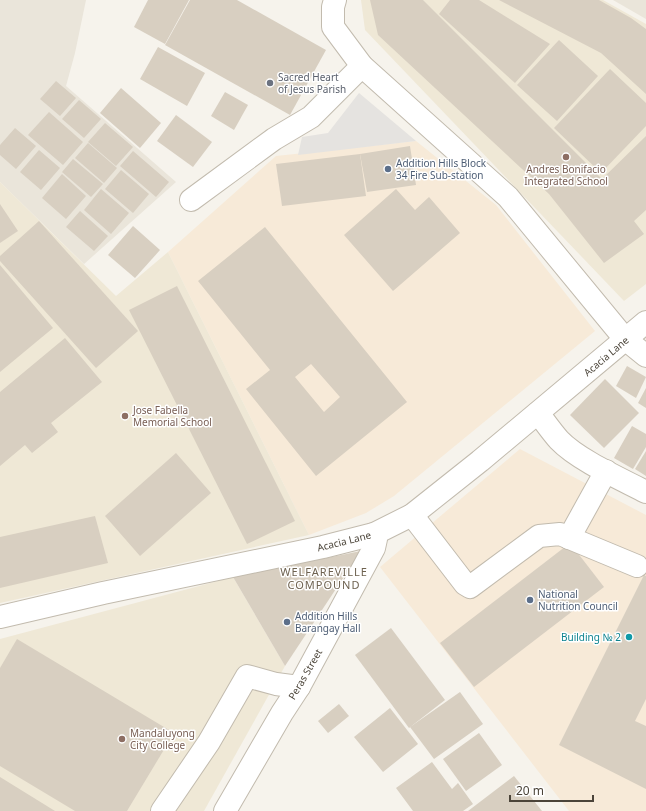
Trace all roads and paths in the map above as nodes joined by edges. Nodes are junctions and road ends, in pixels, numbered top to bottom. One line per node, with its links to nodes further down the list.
1 (335, 0): 2 (street)
2 (362, 66): 3 (street); 5 (street)
3 (191, 200)
4 (646, 322): 5 (street, Acacia Lane)
5 (625, 340): 6 (street); 7 (street, Acacia Lane)
6 (646, 356)
7 (538, 413): 8 (street); 10 (street, Acacia Lane)
8 (606, 472): 9 (street); 12 (street)
9 (646, 492)
10 (412, 515): 11 (street, Acacia Lane); 12 (street)
11 (374, 534): 14 (street, Acacia Lane); 15 (street, Peras Street)
12 (569, 538): 13 (street)
13 (637, 566)
14 (0, 617)
15 (299, 687): 16 (street); 17 (street, Peras Street)
16 (162, 811)
17 (225, 811)

